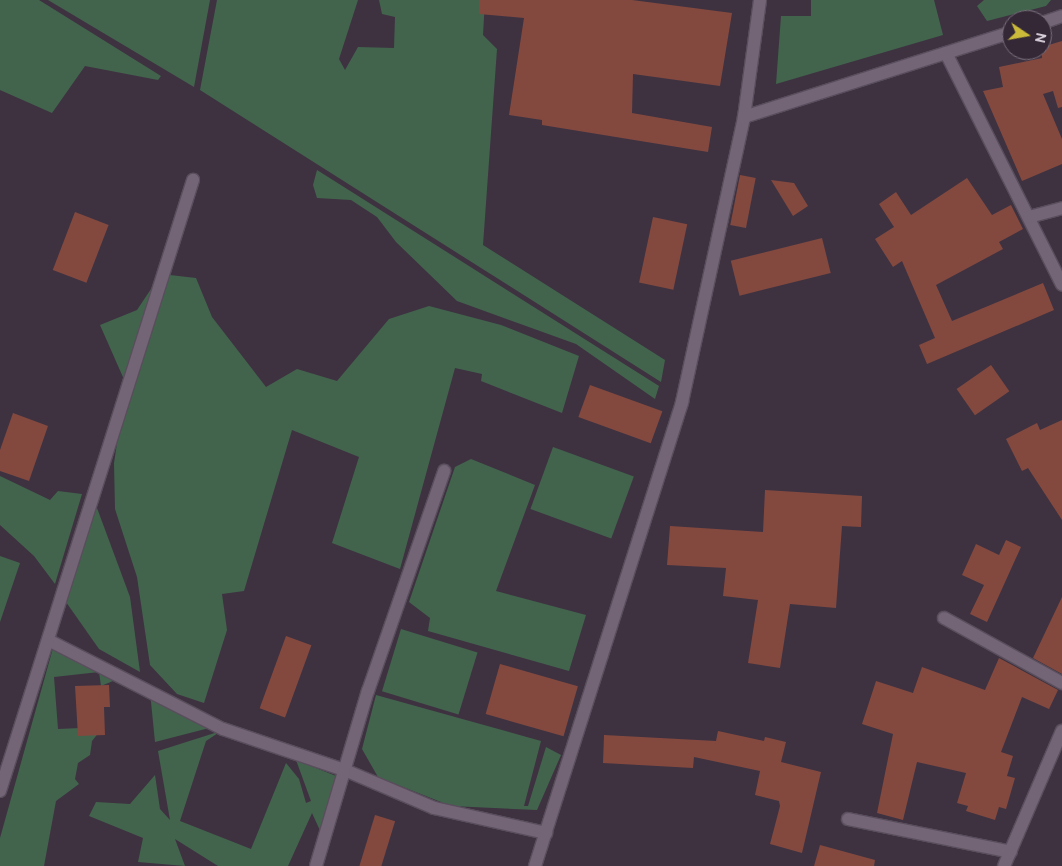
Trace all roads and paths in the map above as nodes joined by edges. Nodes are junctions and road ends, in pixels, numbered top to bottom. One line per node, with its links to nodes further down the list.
1 (760, 0): 4 (street)
2 (1002, 35): 3 (street)
3 (946, 53): 4 (street); 7 (street)
4 (744, 116): 17 (street)
5 (193, 180): 11 (street)
6 (1062, 208): 7 (street)
7 (1029, 217): 8 (street)
8 (1062, 285)
9 (444, 471): 14 (street)
10 (944, 618): 12 (street)
11 (48, 640): 14 (street); 15 (street)
12 (1062, 682)
13 (1062, 731): 18 (street)
14 (347, 771): 17 (street); 19 (street)
15 (0, 791)
16 (848, 819): 18 (street)
17 (546, 832): 20 (street)
18 (1011, 852): 21 (street)
19 (316, 866)
20 (535, 866)
21 (1004, 866)

